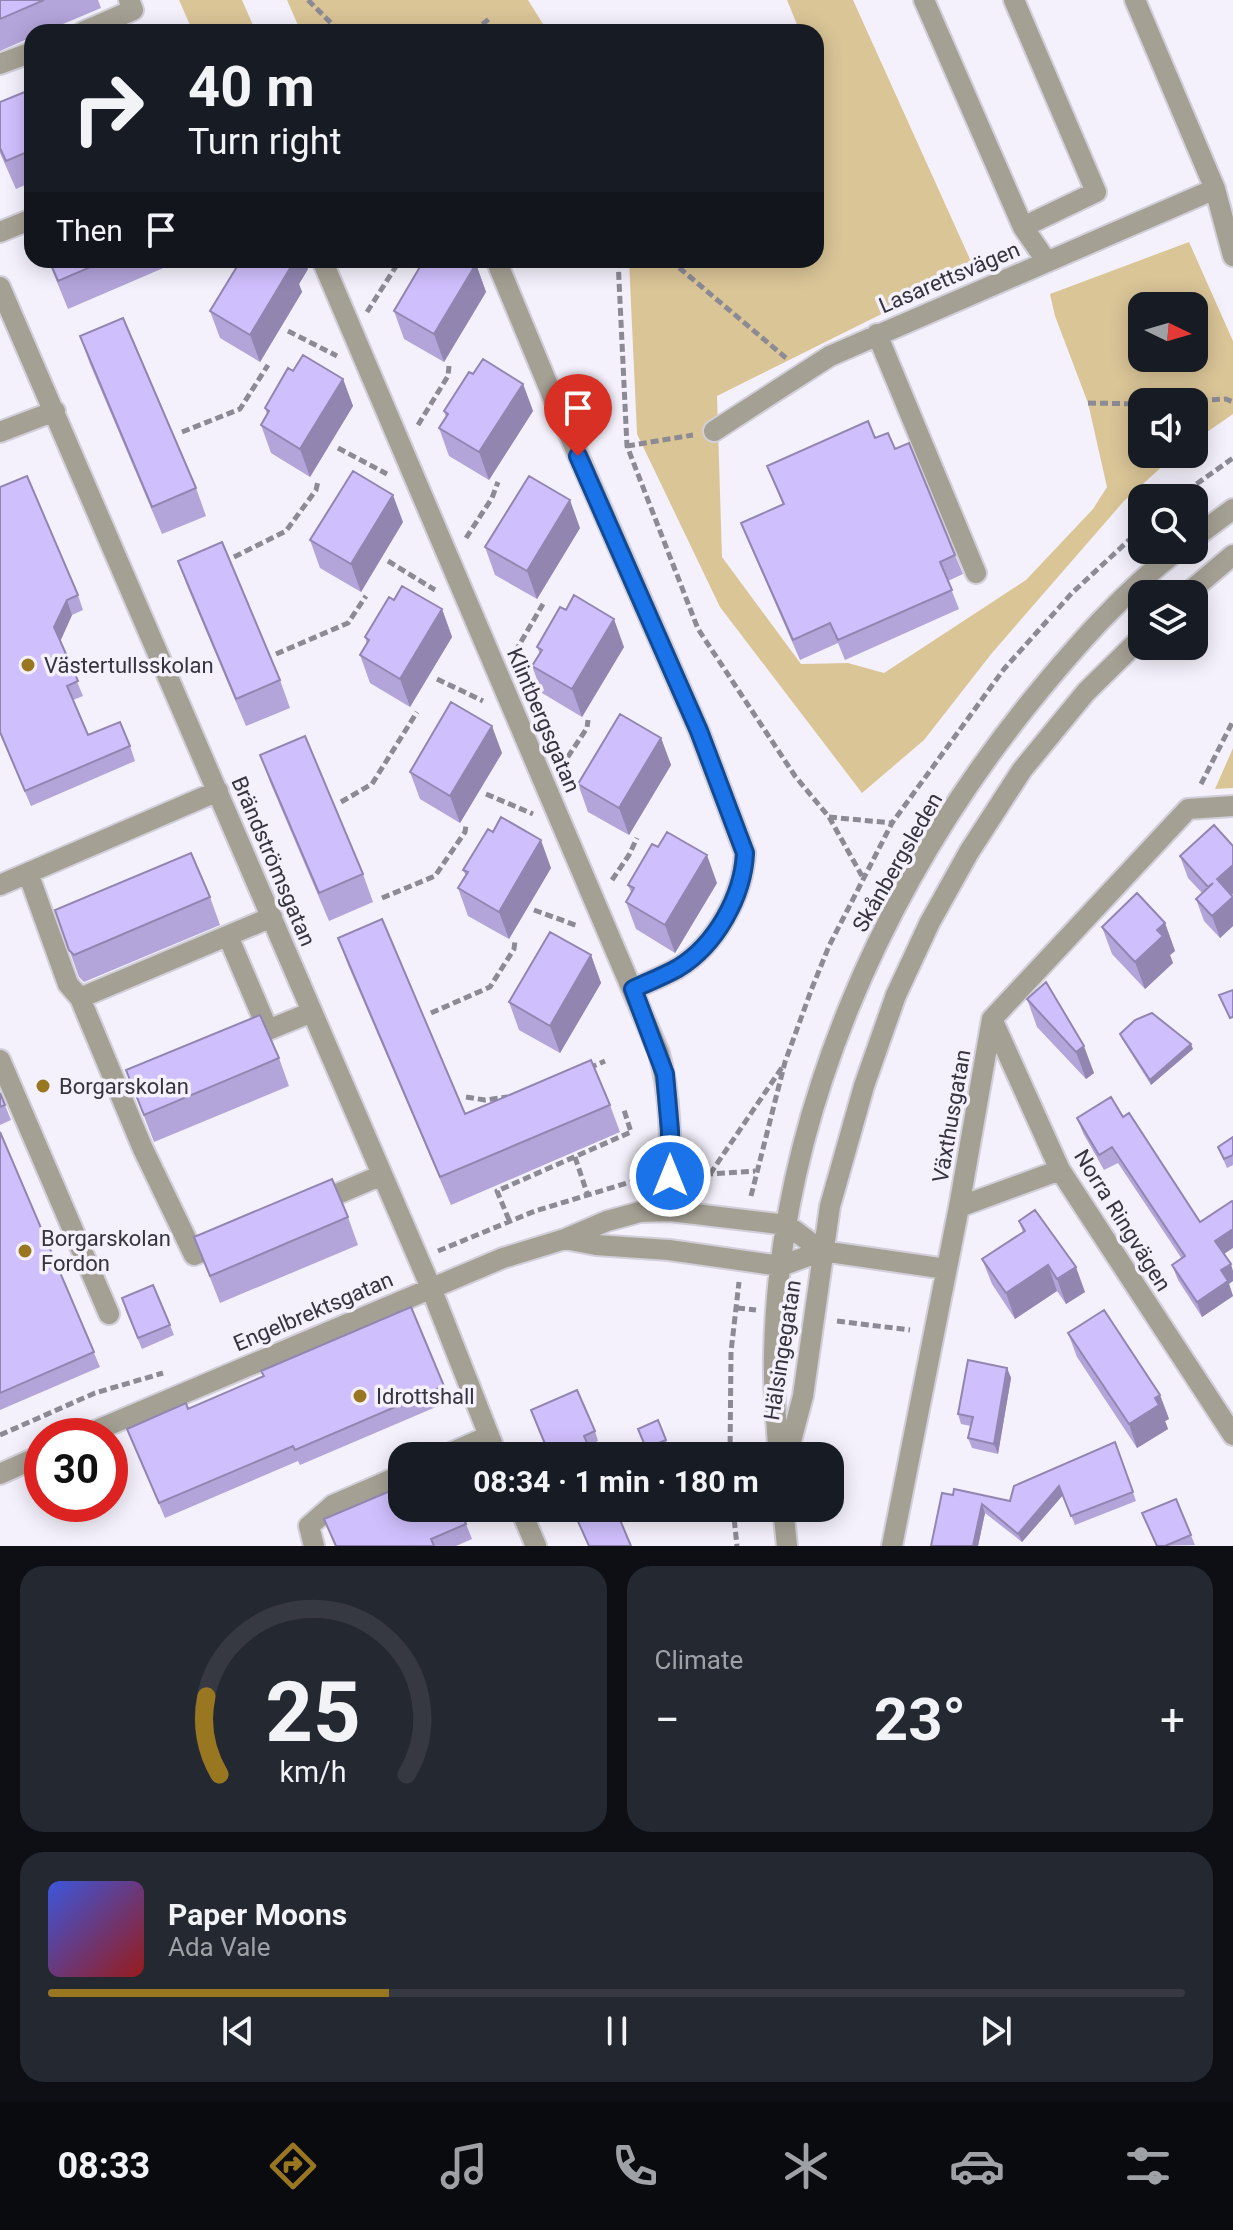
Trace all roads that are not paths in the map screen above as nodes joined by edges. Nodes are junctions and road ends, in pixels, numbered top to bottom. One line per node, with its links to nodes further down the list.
1 (129, 0): 5 (street)
2 (924, 0): 10 (street)
3 (1014, 0): 10 (street)
4 (1135, 0): 8 (street)
5 (101, 24)
6 (24, 55): 7 (street)
7 (0, 64)
8 (1215, 189): 12 (street); 13 (street, Lasarettsvägen)
9 (24, 222): 11 (street)
10 (1023, 227): 13 (street)
11 (0, 232)
12 (1233, 256)
13 (1047, 262): 17 (street, Lasarettsvägen)
14 (325, 268): 34 (street, Klintbergsgatan)
15 (499, 268): 34 (street)
16 (0, 287): 18 (street, Brändströmsgatan)
17 (877, 334): 19 (street, Lasarettsvägen); 25 (street)
18 (55, 411): 20 (street); 28 (street, Brändströmsgatan)
19 (714, 431)
20 (0, 432)
21 (1233, 509): 22 (street)
22 (1208, 528)
23 (1233, 555): 26 (street)
24 (1160, 564): 46 (street, Skånbergsleden)
25 (976, 573)
26 (1204, 580)
27 (1128, 651): 49 (street)
28 (218, 791): 30 (street); 32 (street, Brändströmsgatan)
29 (1233, 806): 37 (street)
30 (28, 873): 31 (street); 35 (street)
31 (0, 885)
32 (272, 917): 33 (street); 36 (street, Brändströmsgatan)
33 (228, 936): 35 (street); 38 (street)
34 (633, 989): 44 (street, Klintbergsgatan)
35 (80, 998): 47 (street)
36 (312, 1012): 38 (street); 42 (street, Brändströmsgatan)
37 (992, 1019): 41 (street, Norra Ringvägen); 43 (street, Växthusgatan)
38 (268, 1030): 39 (street)
39 (227, 1046)
40 (0, 1060): 53 (street)
41 (1060, 1170): 43 (street); 55 (street, Norra Ringvägen)
42 (382, 1175): 45 (street); 52 (street, Brändströmsgatan)
43 (959, 1207): 51 (street, Växthusgatan)
44 (670, 1211): 46 (street, Engelbrektsgatan); 48 (street, Engelbrektsgatan)
45 (292, 1214)
46 (787, 1225): 49 (street, Engelbrektsgatan); 50 (street, Skånbergsleden)
47 (236, 1237)
48 (565, 1239): 50 (street, Engelbrektsgatan); 52 (street, Engelbrektsgatan)
49 (822, 1251): 50 (street, Engelbrektsgatan); 51 (street); 60 (street, Hälsingegatan)
50 (781, 1266): 59 (street, Hälsingegatan)
51 (946, 1269): 69 (street, Växthusgatan)
52 (431, 1288): 54 (street, Engelbrektsgatan); 56 (street, Brändströmsgatan)
53 (109, 1314)
54 (125, 1418)
55 (1233, 1435)
56 (489, 1436): 57 (street); 58 (street, Brändströmsgatan)
57 (476, 1442)
58 (491, 1442)
59 (778, 1442)
60 (791, 1442)
61 (24, 1463): 62 (street)
62 (0, 1474)
63 (388, 1481): 66 (street)
64 (526, 1522): 67 (street)
65 (784, 1522): 68 (street)
66 (314, 1546)
67 (536, 1546)
68 (787, 1546)
69 (892, 1546)

